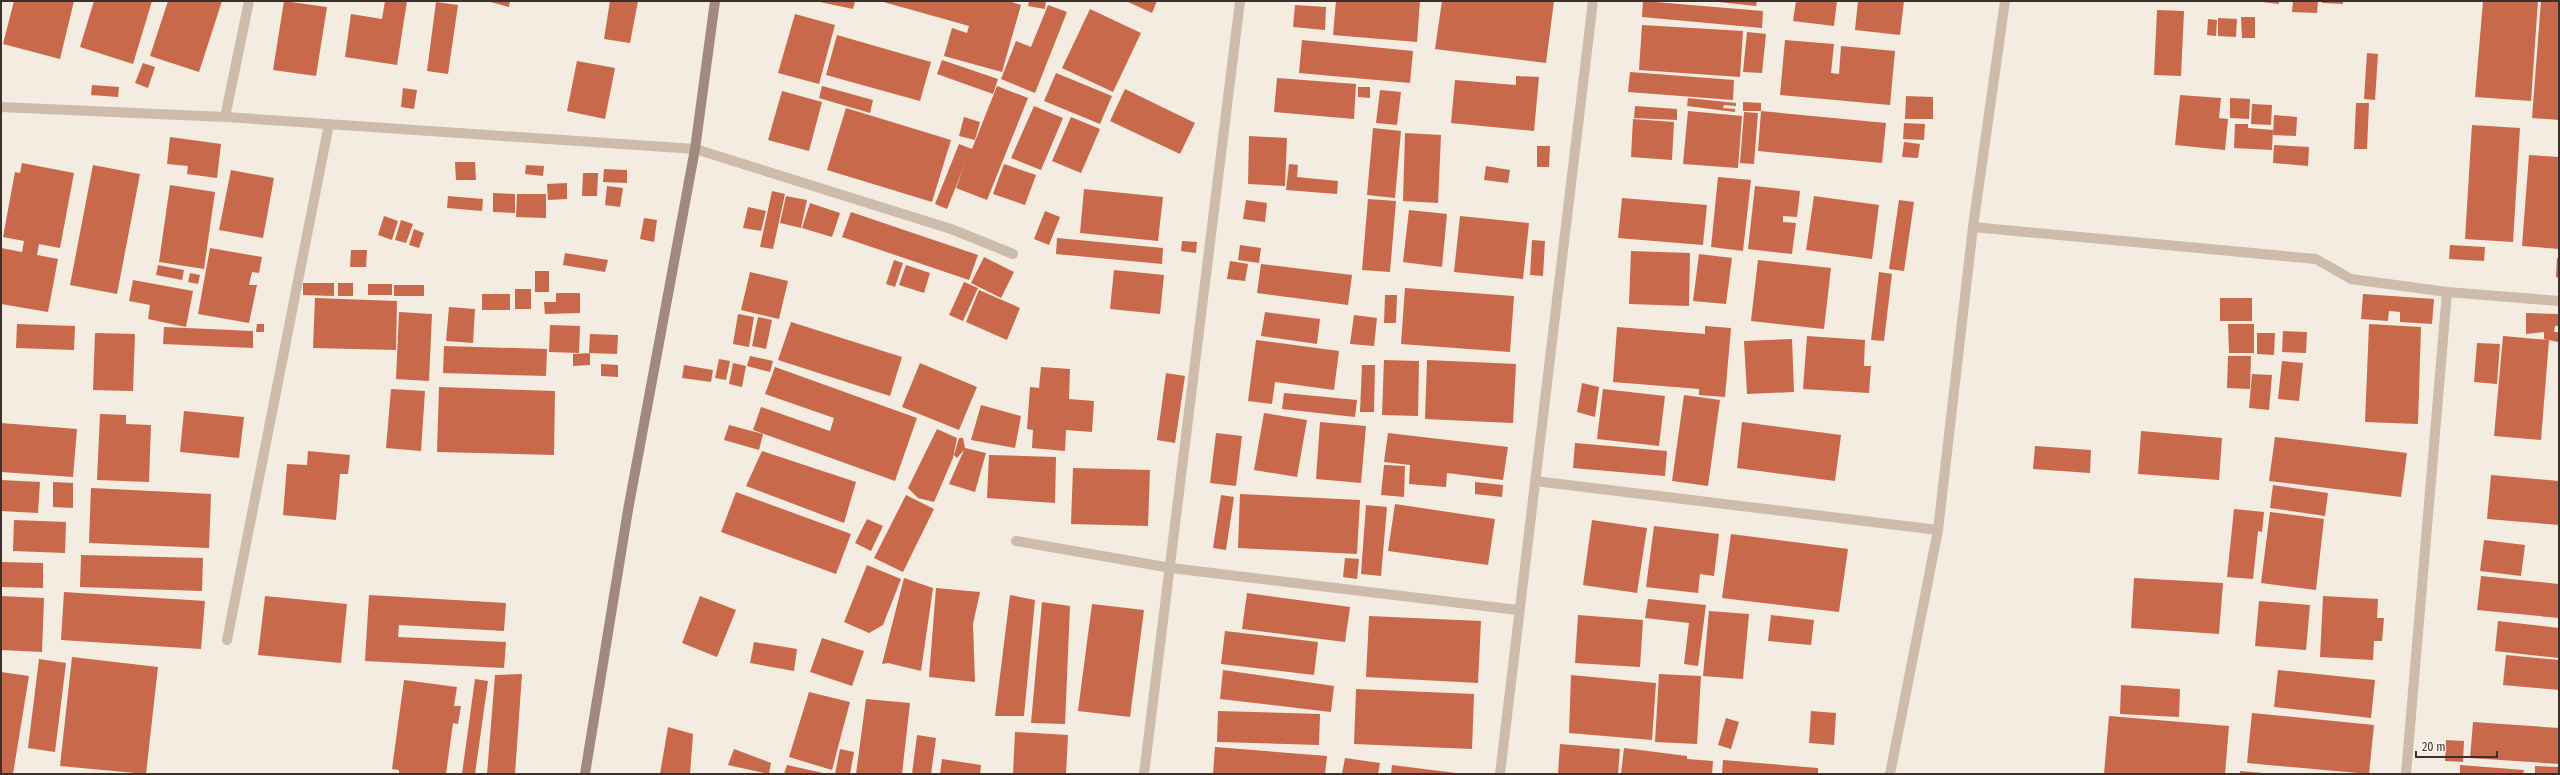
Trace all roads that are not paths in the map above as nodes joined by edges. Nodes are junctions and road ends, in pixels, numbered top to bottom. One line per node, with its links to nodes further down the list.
1 (249, 1): 7 (street)
2 (715, 1): 9 (main road)
3 (1239, 1): 17 (street)
4 (1593, 1): 14 (street)
5 (2005, 1): 10 (street)
6 (1, 107): 7 (street)
7 (225, 117): 8 (street)
8 (329, 124): 9 (street); 19 (street)
9 (695, 149): 11 (street); 20 (main road)
10 (1973, 227): 12 (street); 15 (street)
11 (1013, 254)
12 (2448, 292): 13 (street); 24 (street)
13 (2559, 301)
14 (1535, 481): 15 (street); 18 (street)
15 (1938, 530): 23 (street)
16 (1016, 541): 17 (street)
17 (1171, 568): 18 (street); 21 (street)
18 (1518, 610): 22 (street)
19 (227, 640)
20 (585, 774)
21 (1144, 774)
22 (1500, 774)
23 (1890, 774)
24 (2406, 774)

